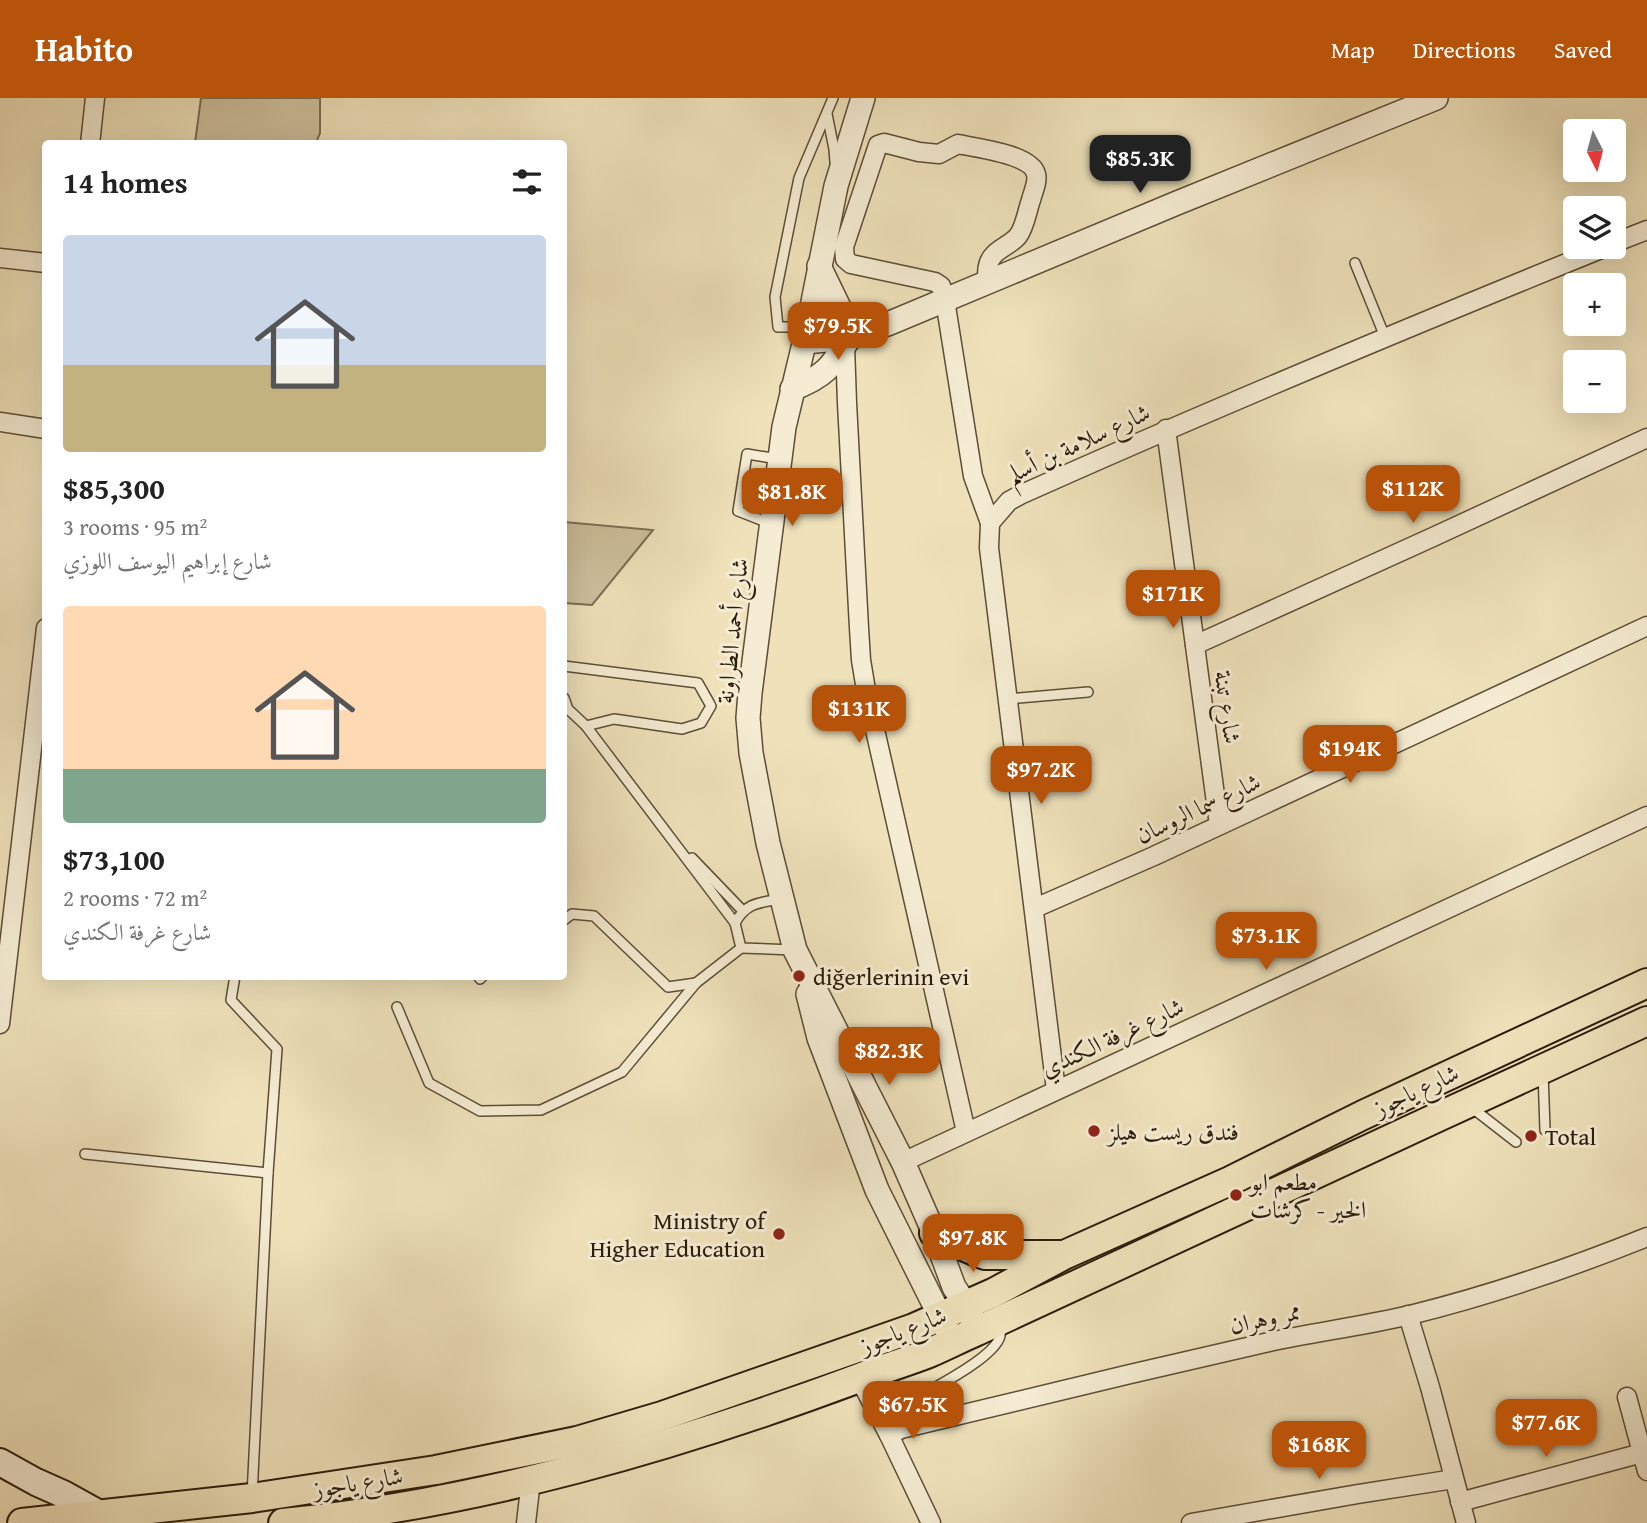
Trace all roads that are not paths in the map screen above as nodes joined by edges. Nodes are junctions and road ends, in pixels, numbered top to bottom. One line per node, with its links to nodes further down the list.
1 (95, 98): 7 (street)
2 (832, 98): 6 (lane)
3 (863, 98): 8 (street, شارع أحمد الطراونة)
4 (1436, 98): 5 (street)
5 (1397, 106): 16 (street)
6 (827, 112): 8 (lane); 18 (lane)
7 (90, 140)
8 (836, 186): 15 (street, شارع أحمد الطراونة)
9 (1647, 230): 10 (street)
10 (1626, 238)
11 (0, 258): 13 (street)
12 (1577, 259): 20 (street, شارع سلامة بن أسلم)
13 (42, 263)
14 (1355, 263): 20 (lane)
15 (819, 266): 18 (street, شارع أحمد الطراونة); 19 (street)
16 (988, 282): 17 (street); 17 (street)
17 (945, 300): 19 (street); 28 (street)
18 (806, 335): 19 (street); 21 (street, شارع أحمد الطراونة)
19 (851, 336): 21 (street); 57 (street)
20 (1385, 337): 24 (street, شارع سلامة بن أسلم)
21 (792, 389): 26 (street, شارع أحمد الطراونة)
22 (0, 422): 23 (street)
23 (42, 428)
24 (1166, 429): 28 (street, شارع سلامة بن أسلم); 30 (street, شارع تبنة)
25 (1647, 438): 30 (street)
26 (780, 459): 27 (street, شارع أحمد الطراونة); 27 (lane)
27 (771, 523): 40 (street, شارع أحمد الطراونة)
28 (990, 523): 34 (street)
29 (1647, 626): 38 (street, شارع سما الروسان)
30 (1195, 645): 38 (street, شارع تبنة)
31 (42, 662): 52 (street)
32 (567, 666): 36 (lane)
33 (1088, 692): 34 (lane)
34 (1007, 699): 41 (street)
35 (567, 710): 36 (lane)
36 (586, 726): 39 (lane)
37 (1647, 816): 54 (street, شارع غرفة الكندي)
38 (1219, 825): 41 (street, شارع سما الروسان)
39 (667, 832): 42 (lane); 44 (lane)
40 (781, 899): 42 (lane); 46 (street, شارع أحمد الطراونة)
41 (1035, 908): 54 (street)
42 (742, 910): 44 (lane)
43 (567, 918): 49 (lane)
44 (734, 923): 45 (lane)
45 (741, 948): 46 (lane); 49 (lane)
46 (799, 956): 60 (street, شارع أحمد الطراونة); 66 (street, شارع أحمد الطراونة)
47 (234, 980): 61 (lane)
48 (1647, 982): 64 (main road, شارع ياجوز)
49 (696, 983): 50 (lane)
50 (397, 1007)
51 (1647, 1021): 53 (main road, شارع ياجوز)
52 (0, 1024)
53 (1543, 1069): 55 (main road, شارع ياجوز); 56 (lane)
54 (1056, 1090): 57 (street, شارع غرفة الكندي)
55 (1466, 1104): 58 (lane); 66 (main road, شارع ياجوز)
56 (1545, 1130)
57 (965, 1132): 60 (street, شارع غرفة الكندي)
58 (1516, 1142)
59 (85, 1154): 61 (lane)
60 (902, 1163): 62 (street, شارع أحمد الطراونة)
61 (268, 1173): 75 (lane)
62 (934, 1233): 64 (main road); 66 (street, شارع أحمد الطراونة)
63 (1647, 1237): 65 (street, ممر وهران)
64 (1064, 1255): 66 (main road, شارع ياجوز)
65 (1408, 1315): 69 (street, ممر وهران); 73 (street)
66 (967, 1323): 67 (main road, شارع ياجوز); 69 (lane); 75 (main road, شارع ياجوز)
67 (859, 1378): 69 (street); 74 (main road, شارع ياجوز)
68 (1627, 1397): 70 (street)
69 (895, 1432): 82 (street)
70 (1642, 1453): 72 (street); 76 (street)
71 (0, 1462): 77 (main road)
72 (1647, 1471)
73 (1454, 1479): 76 (street); 78 (street)
74 (531, 1480): 80 (main road, شارع ياجوز); 81 (street)
75 (252, 1498): 77 (main road, شارع ياجوز)
76 (1460, 1502): 84 (street)
77 (101, 1515): 79 (main road, شارع ياجوز)
78 (1287, 1515): 83 (street)
79 (22, 1523)
80 (283, 1523)
81 (526, 1523)
82 (931, 1523)
83 (1191, 1523)
84 (1466, 1523)

